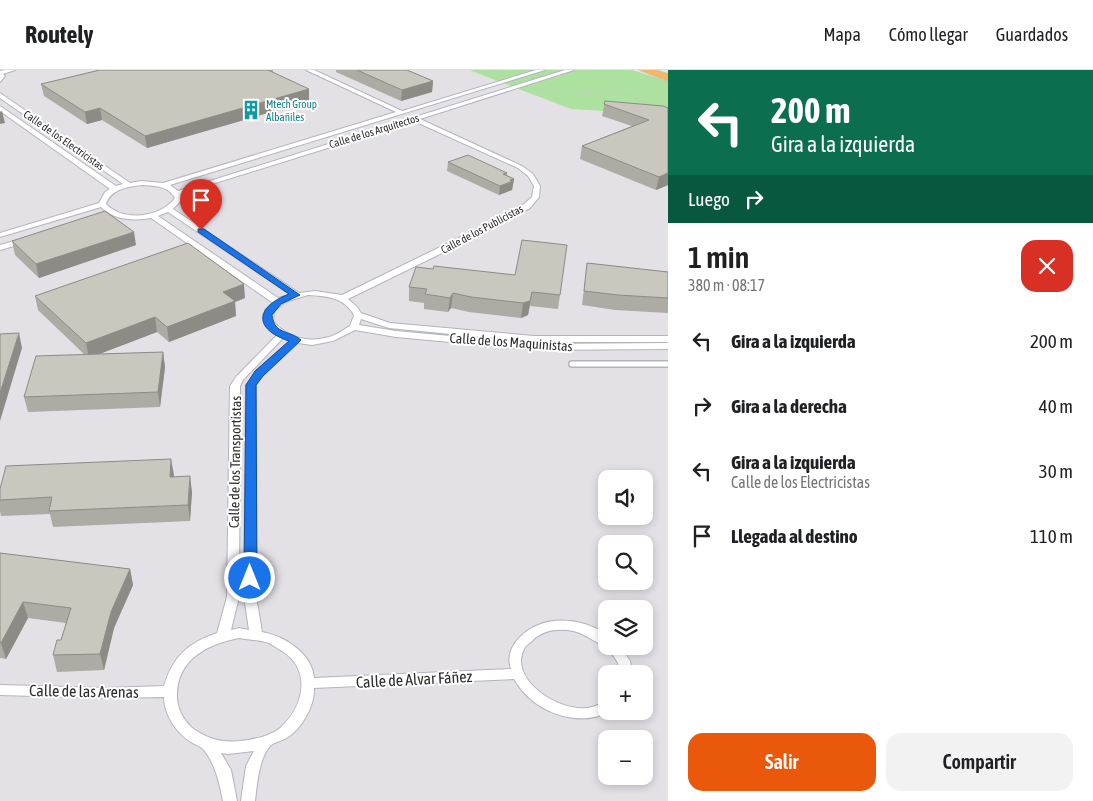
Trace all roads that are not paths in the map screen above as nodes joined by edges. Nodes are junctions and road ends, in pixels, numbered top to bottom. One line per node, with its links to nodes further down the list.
1 (12, 70): 6 (street)
2 (308, 70): 11 (street)
3 (542, 70): 11 (street, Calle de los Arquitectos)
4 (571, 70): 12 (street, Calle de los Arquitectos)
5 (645, 70): 7 (highway)
6 (0, 73): 8 (street)
7 (668, 78)
8 (0, 80)
9 (0, 95): 13 (street, Calle de los Electricistas)
10 (0, 108): 15 (street, Calle de los Electricistas)
11 (402, 113): 14 (street, Calle de los Arquitectos)
12 (416, 118): 16 (street, Calle de los Arquitectos); 26 (street, Calle de los Publicistas)
13 (129, 185): 14 (street); 15 (street)
14 (164, 186): 16 (street)
15 (115, 190): 17 (street)
16 (177, 193): 18 (street)
17 (102, 204): 19 (street); 22 (street)
18 (170, 210): 21 (street); 25 (street)
19 (111, 213): 20 (street); 21 (street)
20 (103, 216)
21 (153, 216): 27 (street)
22 (0, 235)
23 (38, 236): 24 (street)
24 (0, 248)
25 (296, 295): 26 (street); 27 (street)
26 (343, 298): 28 (street)
27 (278, 302): 30 (street)
28 (358, 315): 29 (street); 31 (street, Calle de los Maquinistas)
29 (354, 327): 32 (street); 33 (street, Calle de los Maquinistas)
30 (281, 335): 32 (street); 37 (street, Calle de los Transportistas)
31 (668, 339)
32 (296, 340): 36 (street, Calle de los Transportistas)
33 (668, 346)
34 (572, 364): 35 (lane)
35 (668, 364)
36 (256, 634): 37 (street); 40 (street)
37 (223, 636): 42 (street)
38 (598, 636): 39 (street)
39 (518, 674): 40 (street, Calle de Alvar Fáñez); 43 (street)
40 (310, 684): 44 (street)
41 (0, 690): 42 (street, Calle de las Arenas)
42 (169, 692): 45 (street)
43 (598, 711)
44 (265, 743): 45 (street); 47 (street)
45 (208, 744): 46 (street)
46 (230, 801)
47 (248, 801)

